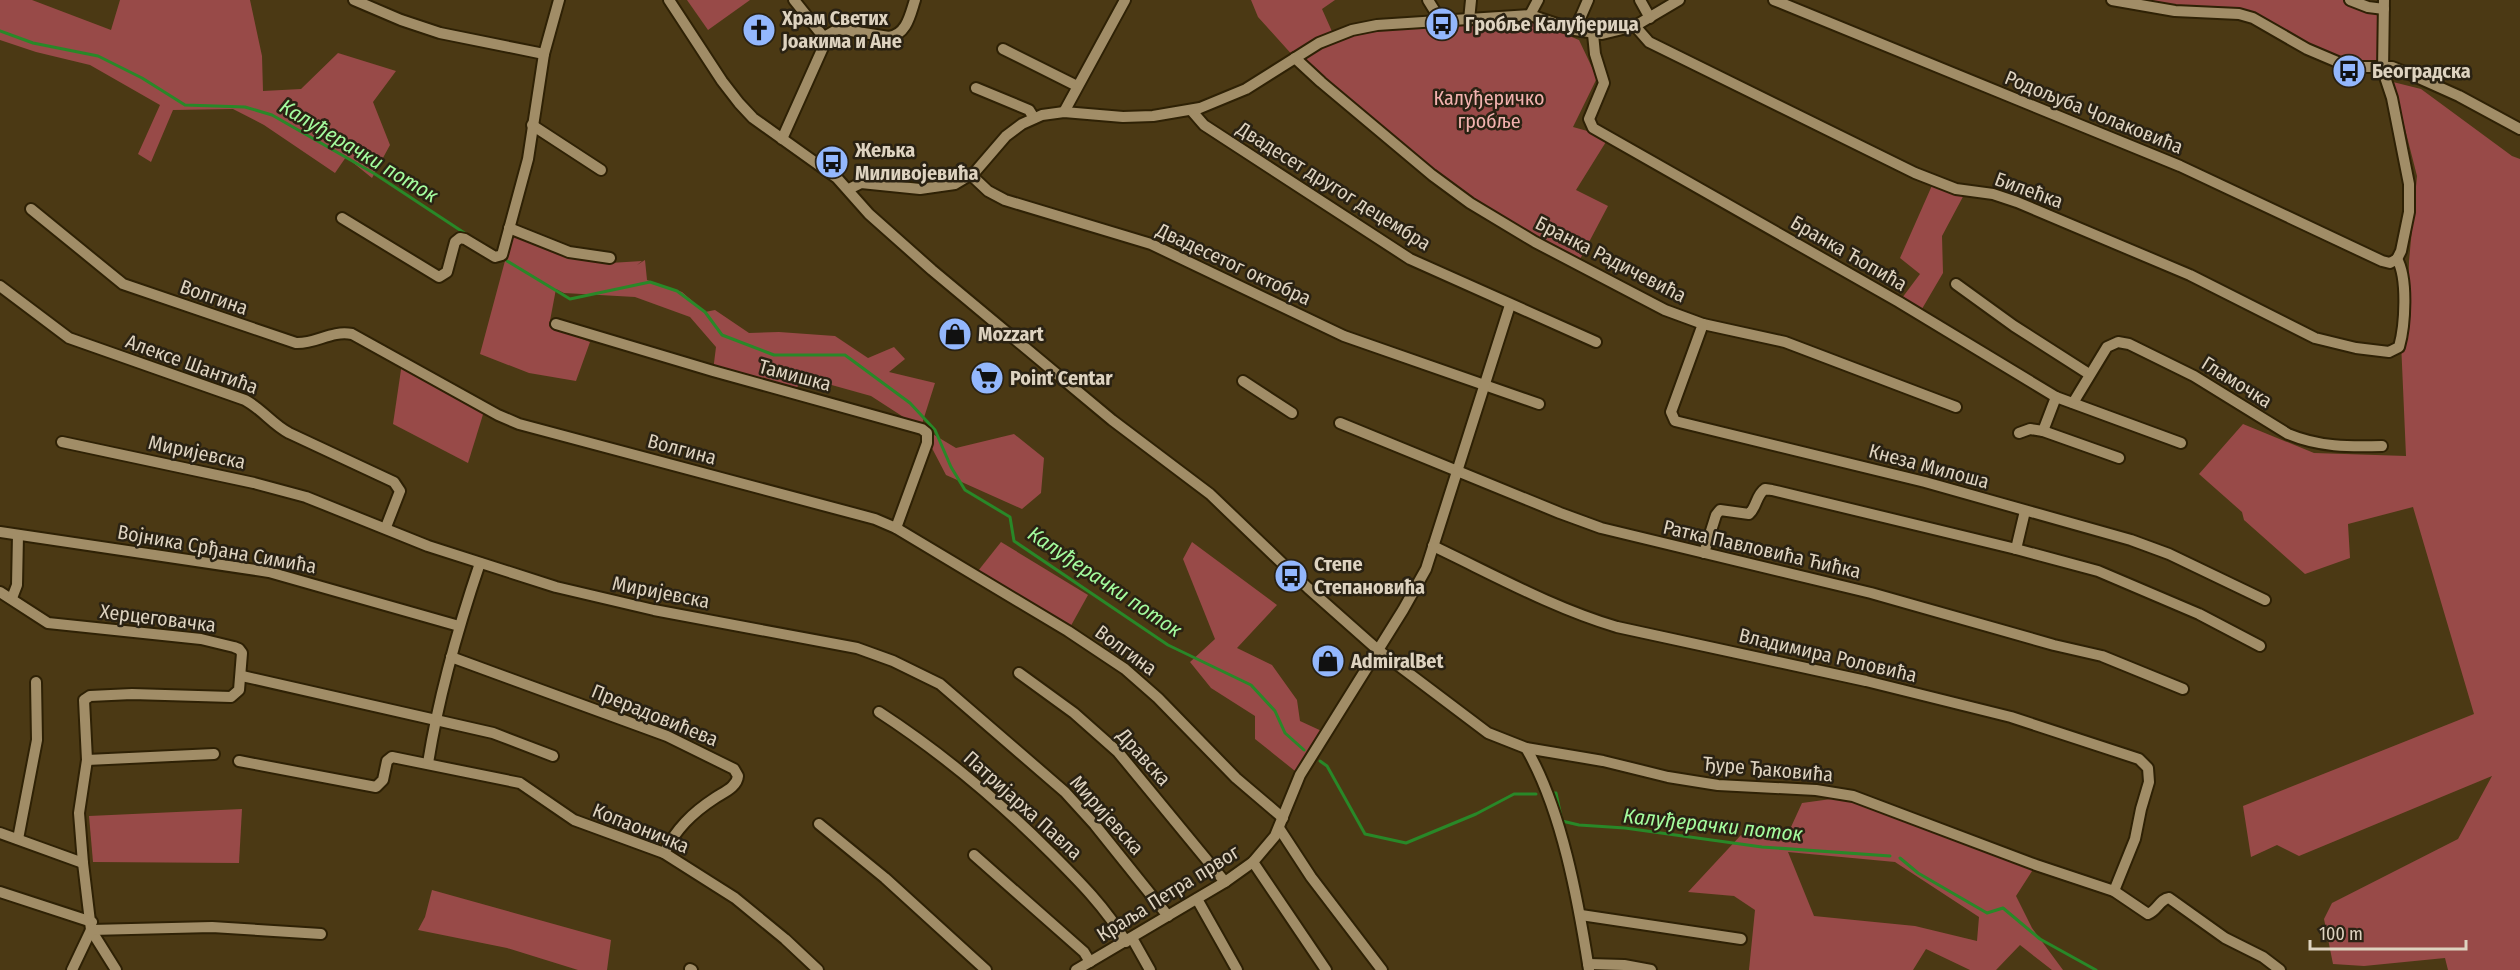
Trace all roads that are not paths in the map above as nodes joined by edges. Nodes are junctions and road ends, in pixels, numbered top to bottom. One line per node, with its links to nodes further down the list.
1 (354, 0): 27 (street)
2 (547, 0): 16 (street)
3 (669, 0): 37 (street, Ђуре Ђаковића)
4 (794, 0): 25 (street)
5 (915, 0): 25 (street)
6 (1125, 0): 30 (street)
7 (1428, 0): 21 (street)
8 (1471, 0): 20 (street)
9 (1538, 0): 18 (street)
10 (1588, 0): 23 (street)
11 (1640, 0): 19 (street)
12 (1679, 0): 19 (street)
13 (1774, 0): 45 (street, Родољуба Чолаковића)
14 (2112, 0): 29 (street)
15 (2350, 0): 17 (street)
16 (558, 3): 27 (street)
17 (2384, 4): 29 (street)
18 (1530, 15): 20 (street); 23 (street)
19 (1650, 18): 22 (street)
20 (1469, 20): 21 (street)
21 (1441, 21): 28 (street)
22 (1635, 26): 24 (street); 45 (street, Билећка)
23 (1575, 30): 24 (street)
24 (1593, 34): 55 (street, Бранка Ћопића)
25 (824, 37): 37 (street)
26 (1003, 49): 30 (street)
27 (544, 54): 35 (street)
28 (1295, 58): 32 (street); 50 (street, Бранка Радичевића)
29 (2383, 66): 36 (street); 45 (street)
30 (1077, 86): 33 (street)
31 (976, 88): 34 (street)
32 (1191, 110): 33 (street); 48 (street, Двадесет другог децембра)
33 (1064, 112): 34 (street)
34 (1034, 118): 39 (street)
35 (532, 125): 38 (street); 43 (street)
36 (2520, 129)
37 (782, 140): 40 (street, Ђуре Ђаковића)
38 (601, 170)
39 (971, 175): 40 (street); 54 (street, Двадесетог октобра)
40 (849, 189): 82 (street, Ђуре Ђаковића)
41 (31, 209): 70 (street, Волгина)
42 (342, 218): 43 (street)
43 (509, 228): 44 (street)
44 (610, 258)
45 (2397, 259)
46 (1956, 284): 52 (street)
47 (0, 286): 69 (street, Алексе Шантића)
48 (1510, 305): 51 (street, Двадесет другог децембра); 54 (street, Краља Петра првог)
49 (556, 324): 70 (street, Тамишка)
50 (1703, 324): 58 (street, Бранка Радичевића); 68 (street, Кнеза Милоша)
51 (1596, 342)
52 (2089, 374): 56 (street, Гламочка); 65 (street, Гламочка)
53 (1243, 381): 59 (street)
54 (1485, 385): 57 (street, Двадесетог октобра); 67 (street, Краља Петра првог)
55 (2056, 397): 56 (street, Бранка Ћопића); 61 (street)
56 (2073, 403): 64 (street, Бранка Ћопића)
57 (1539, 404)
58 (1956, 407)
59 (1292, 413)
60 (1340, 423): 67 (street, Ратка Павловића Ћићка)
61 (2043, 431): 62 (street); 66 (street)
62 (2019, 433)
63 (62, 442): 69 (street, Миријевска)
64 (2181, 443)
65 (2382, 446)
66 (2119, 458)
67 (1456, 471): 73 (street, Краља Петра првог); 75 (street, Ратка Павловића Ћићка)
68 (2025, 511): 74 (street); 79 (street, Кнеза Милоша)
69 (386, 527): 76 (street, Миријевска)
70 (896, 528): 96 (street, Волгина)
71 (0, 532): 72 (street, Војника Срђана Симића)
72 (18, 535): 78 (street); 80 (street, Војника Срђана Симића)
73 (1433, 546): 82 (street, Краља Петра првог); 105 (street, Владимира Роловића)
74 (2016, 549): 75 (street); 81 (street)
75 (1704, 554): 87 (street, Ратка Павловића Ћићка)
76 (480, 562): 80 (street); 109 (street, Миријевска)
77 (0, 592): 78 (street, Херцеговачка)
78 (12, 598): 85 (street, Херцеговачка)
79 (2265, 600)
80 (459, 626): 83 (street)
81 (2260, 646)
82 (1378, 650): 90 (street, Ђуре Ђаковића); 96 (street, Краља Петра првог)
83 (451, 657): 89 (street); 100 (street, Прерадовићева)
84 (1019, 673): 104 (street, Дравска)
85 (242, 675): 89 (street); 93 (street)
86 (36, 682): 99 (street)
87 (2183, 689)
88 (879, 712): 113 (street, Патријарха Павла)
89 (435, 719): 92 (street); 95 (street)
90 (1526, 748): 105 (street, Ђуре Ђаковића); 108 (street)
91 (214, 754): 93 (street)
92 (553, 756)
93 (87, 760): 103 (street)
94 (239, 761): 95 (street, Копаоничка)
95 (428, 763): 100 (street, Копаоничка)
96 (1281, 823): 102 (street, Краља Петра првог); 124 (street, Волгина)
97 (819, 824): 119 (street)
98 (0, 832): 99 (street)
99 (18, 839): 103 (street)
100 (664, 853): 118 (street, Копаоничка)
101 (974, 855): 114 (street)
102 (1253, 862): 104 (street, Краља Петра првог); 123 (street)
103 (83, 863): 110 (street)
104 (1225, 882): 107 (street, Краља Петра првог)
105 (2114, 891): 126 (street, Ђуре Ђаковића)
106 (0, 892): 110 (street)
107 (1197, 899): 109 (street, Краља Петра првог); 122 (street)
108 (1581, 915): 112 (street); 115 (street)
109 (1168, 916): 113 (street, Краља Петра првог)
110 (92, 926): 111 (street); 116 (street); 117 (street)
111 (321, 934)
112 (1741, 939)
113 (1129, 940): 114 (street, Краља Петра првог); 121 (street, Патријарха Павла)
114 (1090, 962): 120 (street, Краља Петра првог)
115 (1588, 967): 125 (street)
116 (72, 970)
117 (116, 970)
118 (818, 970)
119 (986, 970)
120 (1076, 970)
121 (1150, 970)
122 (1237, 970)
123 (1326, 970)
124 (1382, 970)
125 (1651, 970)
126 (2280, 970)

